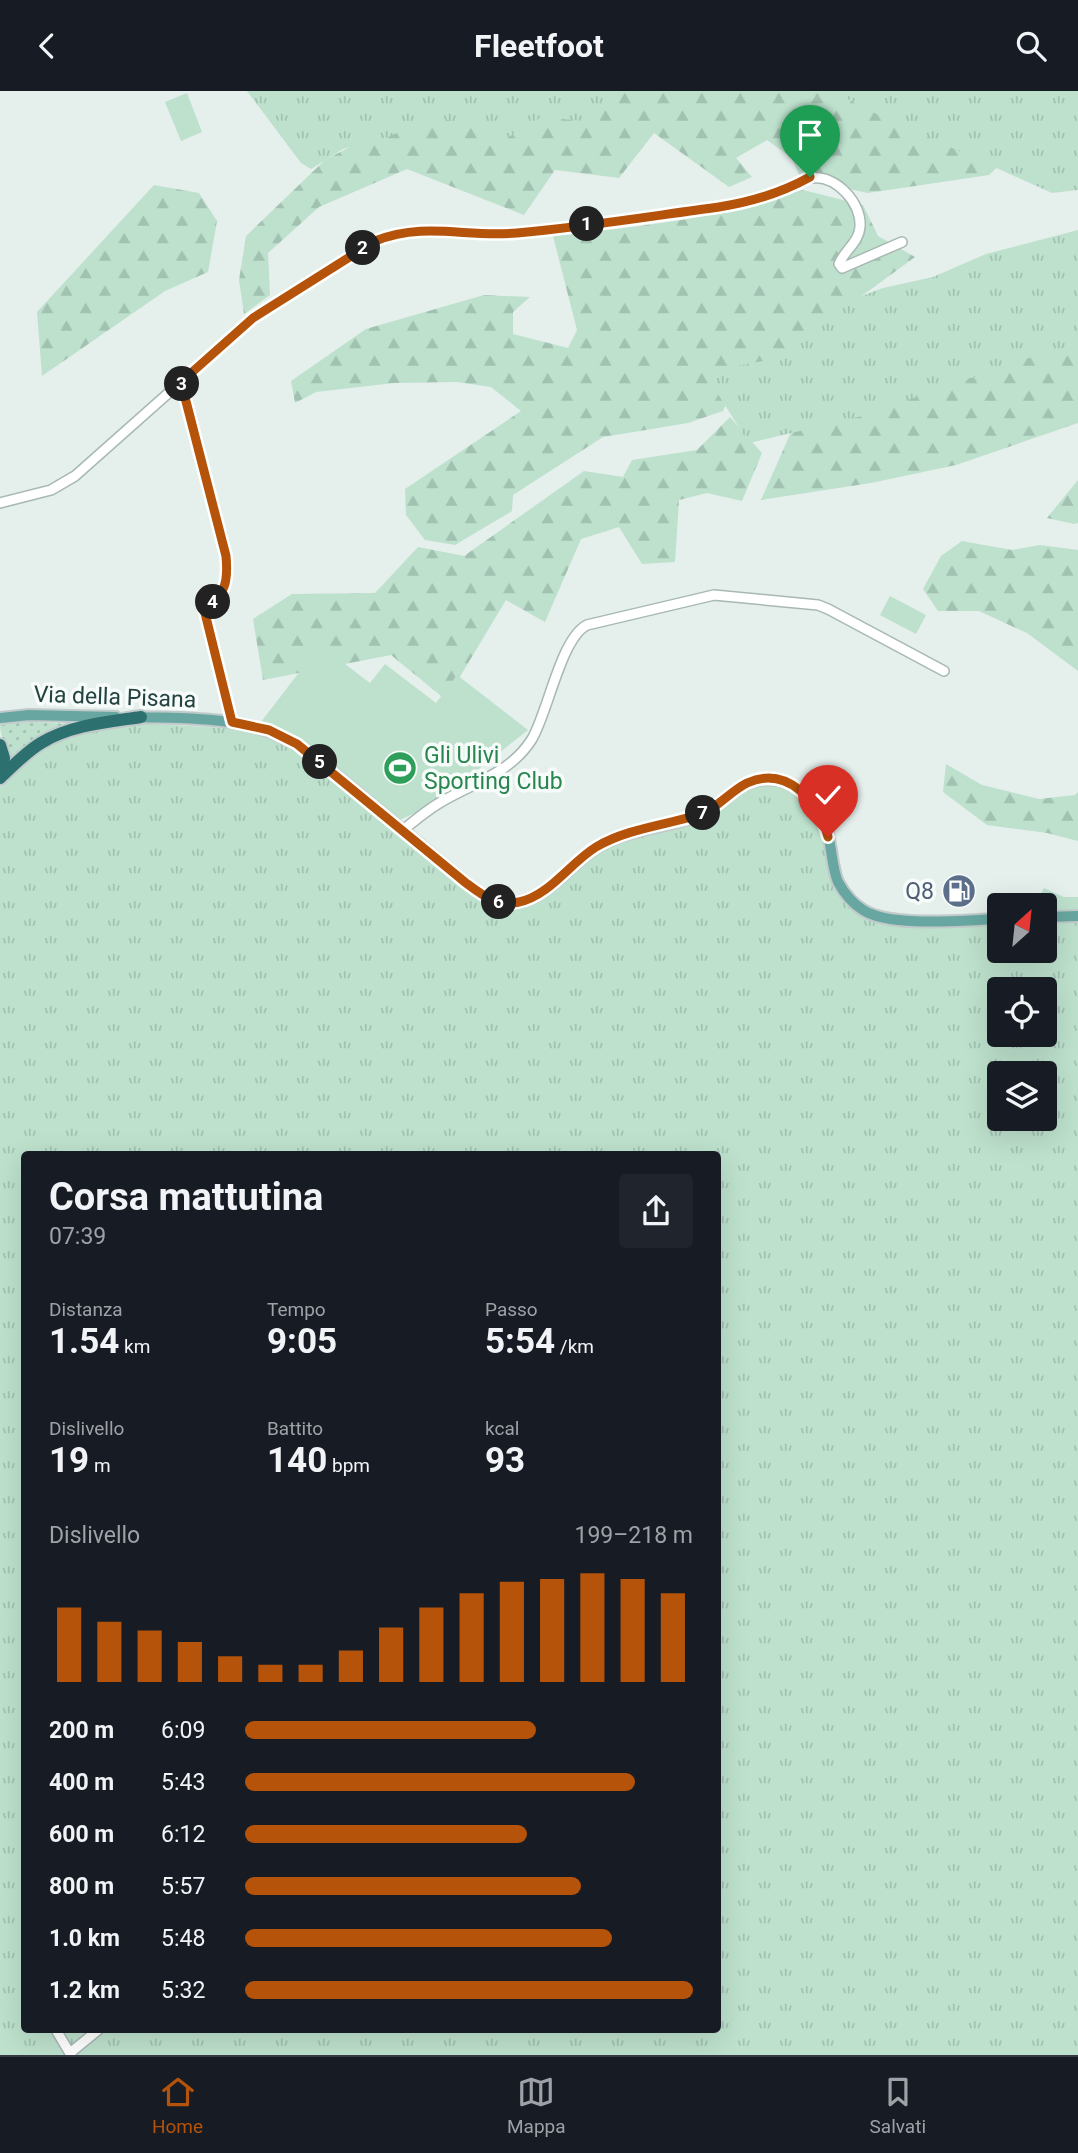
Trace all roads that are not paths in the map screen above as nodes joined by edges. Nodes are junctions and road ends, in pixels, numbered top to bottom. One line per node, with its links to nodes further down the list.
1 (902, 242): 2 (street)
2 (181, 382): 3 (street); 7 (street)
3 (0, 503)
4 (944, 671): 10 (street)
5 (141, 717): 6 (main road, Via della Pisana); 7 (main road, Via della Pisana); 9 (highway)
6 (0, 718)
7 (232, 722): 10 (main road, Via della Pisana)
8 (0, 745): 9 (highway)
9 (0, 778)
10 (402, 831): 13 (main road, Via della Pisana)
11 (1078, 916): 12 (main road)
12 (1057, 917)
13 (987, 919)
14 (58, 2033): 16 (street)
15 (95, 2033): 16 (street)
16 (71, 2054)

